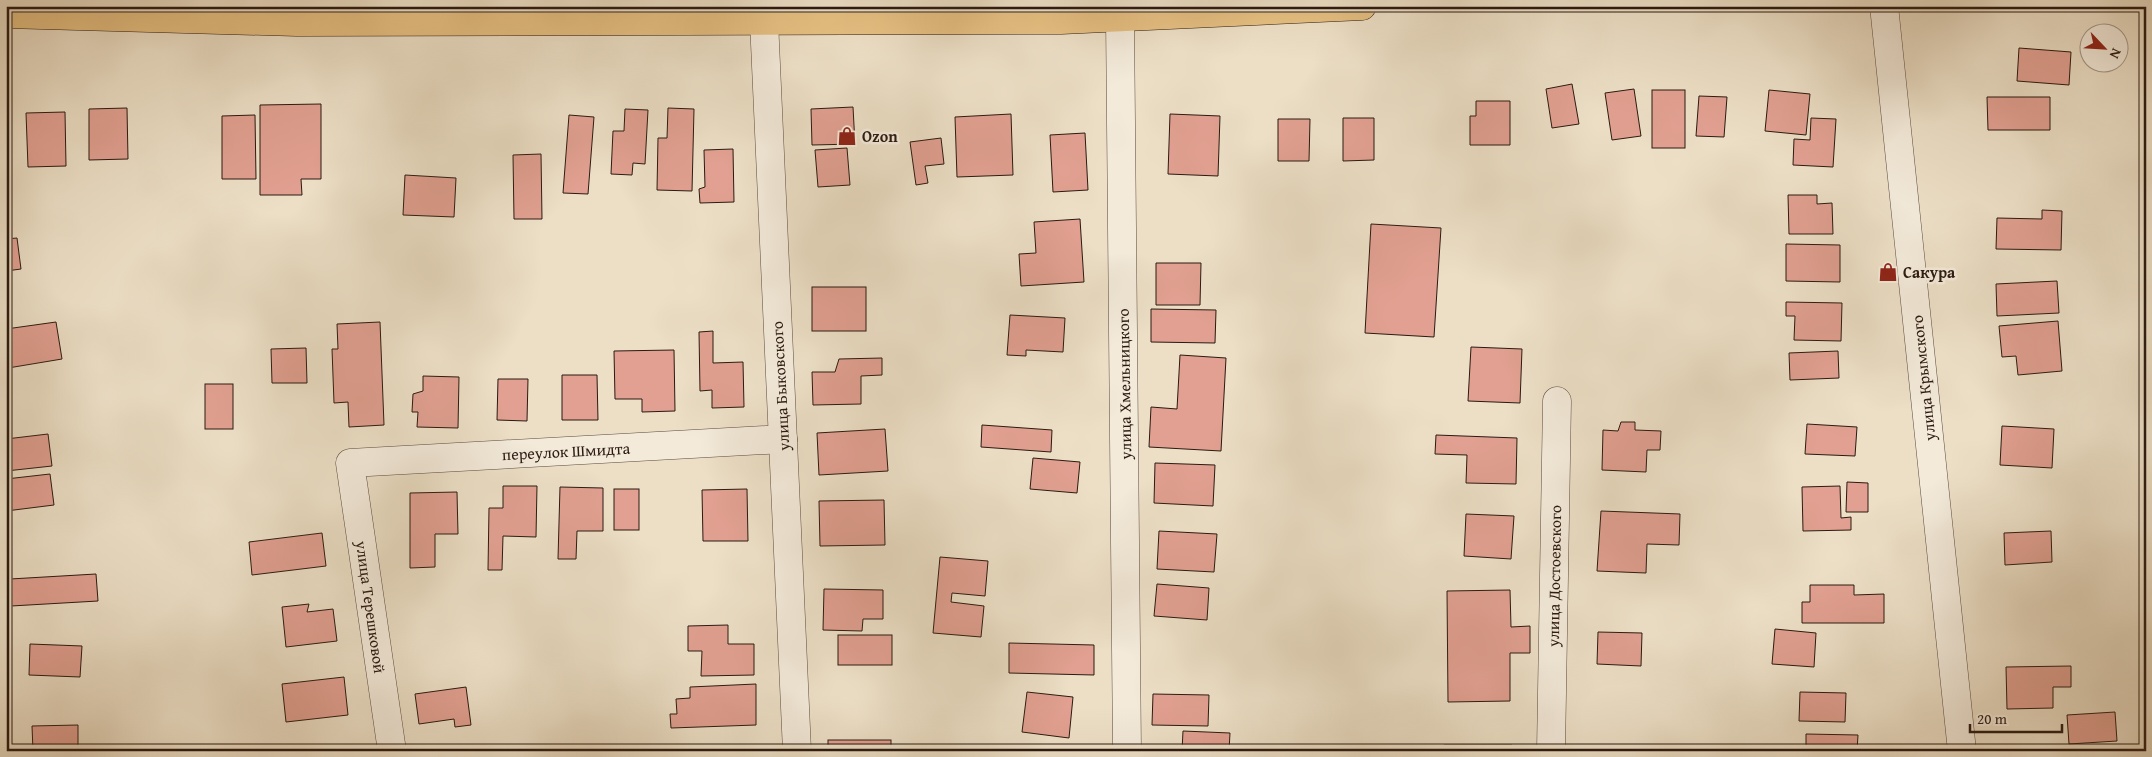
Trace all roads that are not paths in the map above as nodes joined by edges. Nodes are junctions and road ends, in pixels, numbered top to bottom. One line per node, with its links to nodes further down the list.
1 (1362, 6): 7 (main road)
2 (1884, 6): 16 (street, улица Крымского)
3 (1061, 13): 7 (main road); 8 (main road)
4 (6, 14): 5 (main road)
5 (297, 14): 6 (main road)
6 (716, 14): 8 (main road)
7 (1120, 18): 14 (street, улица Хмельницкого)
8 (764, 21): 10 (street, улица Быковского)
9 (1557, 401): 15 (street, улица Достоевского)
10 (783, 439): 11 (street, переулок Шмидта); 13 (street, улица Быковского)
11 (350, 463): 12 (street, улица Терешковой)
12 (392, 751)
13 (797, 751)
14 (1127, 751)
15 (1551, 751)
16 (1962, 751)

